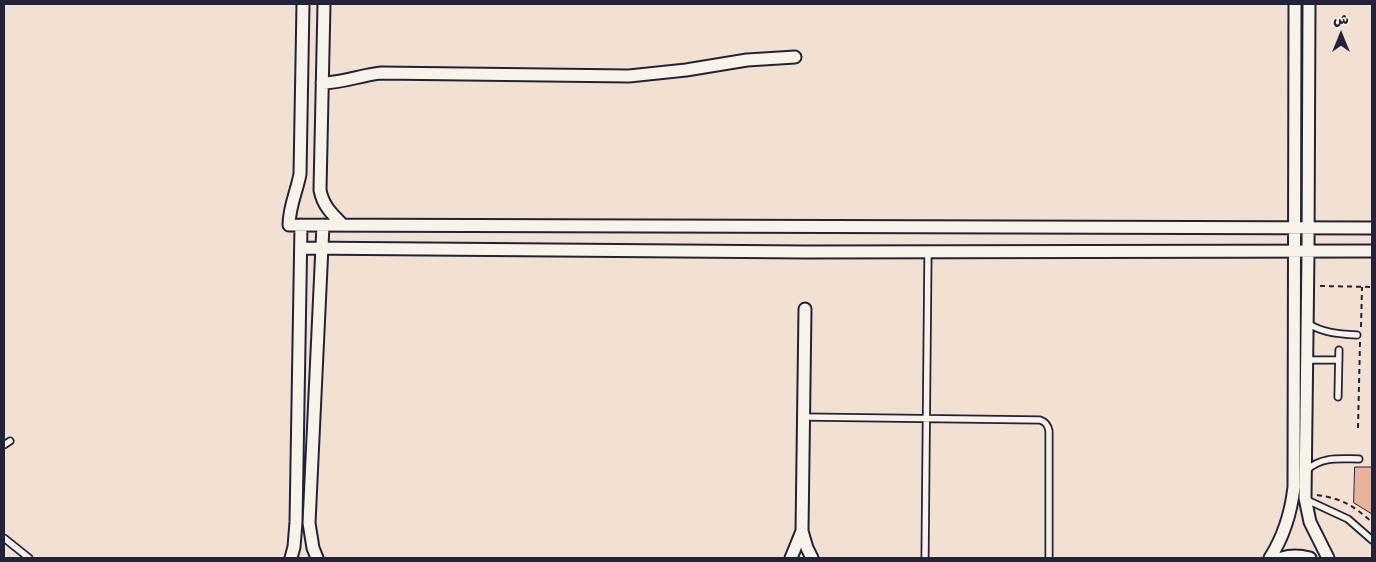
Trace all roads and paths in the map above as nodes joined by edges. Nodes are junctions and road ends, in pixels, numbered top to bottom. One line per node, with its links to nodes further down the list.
1 (303, 4): 7 (street)
2 (324, 4): 6 (street)
3 (1295, 4): 10 (street)
4 (1309, 4): 11 (street)
5 (795, 57): 6 (street)
6 (322, 83): 9 (street)
7 (302, 225): 8 (street); 13 (street)
8 (323, 225): 9 (street); 14 (street)
9 (343, 225): 10 (street)
10 (1295, 228): 11 (street); 16 (street)
11 (1308, 228): 12 (street); 17 (street)
12 (1372, 228)
13 (300, 248): 14 (street); 40 (street)
14 (322, 248): 15 (street); 41 (street)
15 (928, 252): 16 (street); 30 (lane)
16 (1294, 252): 17 (street); 46 (street)
17 (1308, 252): 18 (street); 19 (street)
18 (1371, 252)
19 (1308, 286): 20 (path); 23 (street)
20 (1362, 287): 21 (path); 31 (path)
21 (1372, 287)
22 (805, 310): 29 (street)
23 (1307, 323): 24 (lane); 26 (street)
24 (1357, 335)
25 (1339, 350): 27 (lane)
26 (1307, 360): 27 (lane); 33 (street)
27 (1339, 360): 28 (lane)
28 (1338, 397)
29 (804, 417): 30 (lane); 36 (street)
30 (927, 419): 44 (lane); 45 (lane)
31 (1358, 428)
32 (1359, 459): 33 (lane)
33 (1305, 472): 34 (street)
34 (1305, 495): 35 (path); 38 (lane); 49 (street)
35 (1372, 522)
36 (802, 531): 42 (street); 43 (street)
37 (4, 538): 39 (lane)
38 (1372, 540)
39 (29, 558)
40 (291, 558)
41 (317, 558)
42 (791, 558)
43 (812, 558)
44 (925, 558)
45 (1049, 558)
46 (1270, 558)
47 (1282, 558): 48 (street)
48 (1310, 558)
49 (1328, 558)

